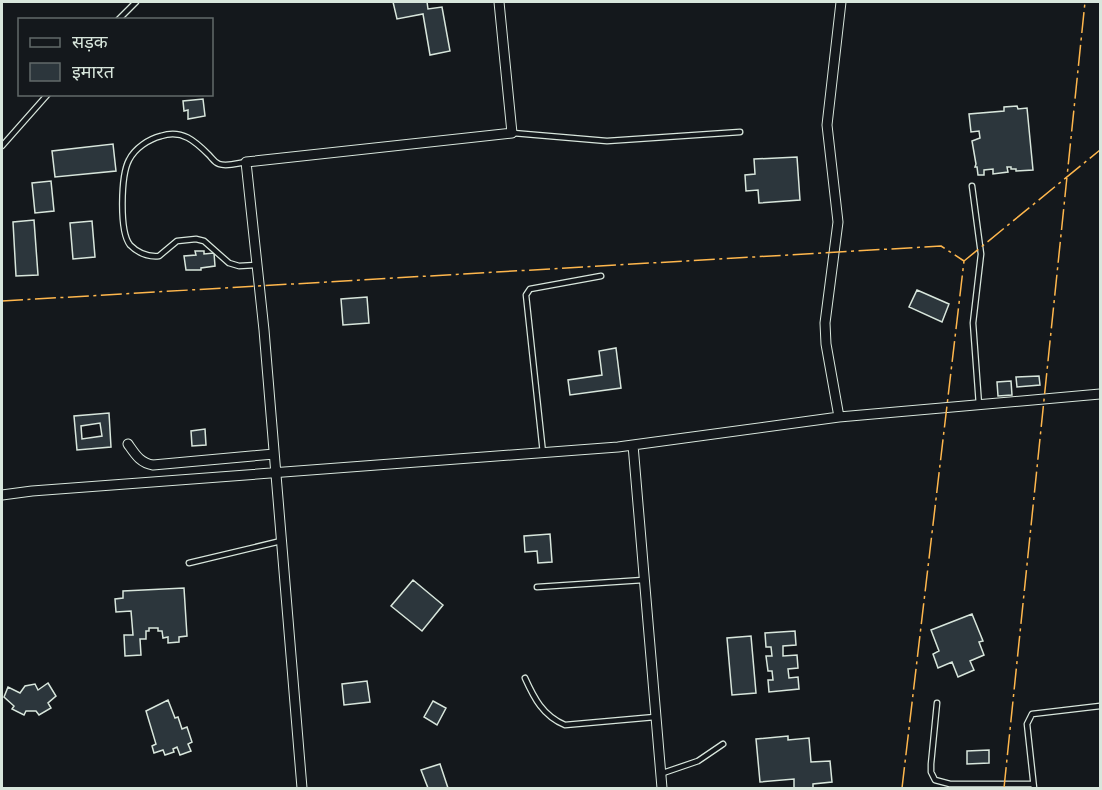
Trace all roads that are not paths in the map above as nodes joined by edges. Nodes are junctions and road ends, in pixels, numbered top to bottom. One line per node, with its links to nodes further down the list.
1 (136, 2): 4 (lane)
2 (499, 2): 7 (street)
3 (841, 2): 15 (street)
4 (120, 18)
5 (46, 96): 8 (lane)
6 (740, 132): 7 (lane)
7 (512, 133): 9 (street)
8 (2, 146)
9 (246, 162): 11 (street); 11 (lane)
10 (972, 186): 14 (lane)
11 (257, 265): 19 (street)
12 (601, 276): 18 (lane)
13 (1101, 394): 14 (street)
14 (979, 405): 15 (street)
15 (839, 417): 17 (street)
16 (128, 444): 19 (street)
17 (633, 445): 18 (street); 24 (street)
18 (543, 453): 20 (street)
19 (274, 454): 20 (street)
20 (276, 473): 21 (street); 22 (street)
21 (2, 495)
22 (281, 541): 23 (lane); 33 (street)
23 (189, 563)
24 (643, 580): 25 (lane); 29 (street)
25 (537, 587)
26 (525, 678): 29 (lane)
27 (937, 703): 32 (lane)
28 (1101, 706): 32 (lane)
29 (655, 717): 31 (street)
30 (723, 744): 31 (lane)
31 (660, 774): 34 (street)
32 (1034, 786)
33 (302, 789)
34 (662, 789)

